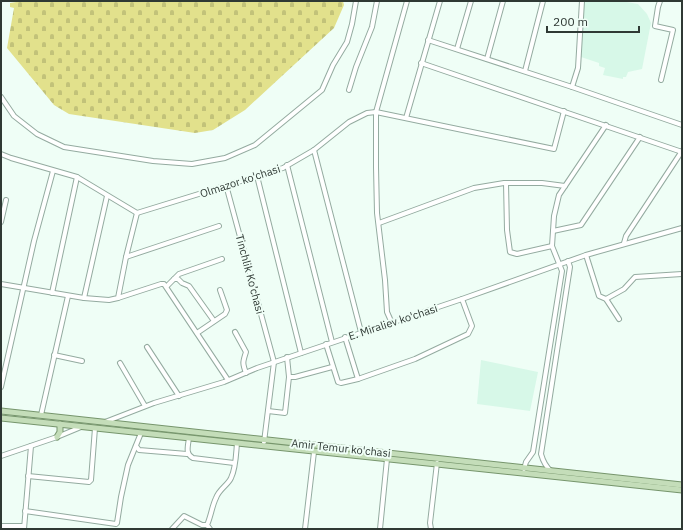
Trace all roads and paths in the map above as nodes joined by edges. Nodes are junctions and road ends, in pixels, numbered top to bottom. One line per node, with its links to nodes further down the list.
1 (356, 1): 18 (street)
2 (377, 1): 17 (street)
3 (407, 1): 20 (street)
4 (440, 1): 10 (street)
5 (471, 1): 11 (street)
6 (503, 1): 12 (street)
7 (543, 1): 14 (street)
8 (582, 1): 16 (street)
9 (660, 1): 15 (street)
10 (428, 40): 11 (street); 13 (street)
11 (457, 49): 12 (street)
12 (487, 59): 14 (street)
13 (421, 63): 19 (street); 21 (street)
14 (525, 71): 16 (street)
15 (661, 80)
16 (572, 87): 23 (street)
17 (349, 90)
18 (1, 97)
19 (564, 111): 21 (street); 22 (street)
20 (376, 112): 21 (street); 25 (street, Olmazor ko'chasi); 39 (street)
21 (406, 118)
22 (606, 125): 24 (street); 34 (street)
23 (682, 125)
24 (640, 137): 26 (street); 42 (street)
25 (314, 150): 28 (street, Olmazor ko'chasi); 66 (street)
26 (682, 152): 43 (street)
27 (1, 154): 29 (street)
28 (287, 165): 30 (street, Olmazor ko'chasi); 69 (street)
29 (53, 170): 31 (street); 54 (street)
30 (257, 176): 33 (street, Olmazor ko'chasi); 72 (street)
31 (77, 177): 35 (street); 56 (street)
32 (506, 183): 34 (street); 39 (street); 44 (street)
33 (226, 185): 37 (street, Olmazor ko'chasi); 76 (street, Tinchlik Ko’chasi)
34 (565, 186): 42 (street)
35 (107, 196): 37 (street); 58 (street)
36 (6, 200): 38 (street)
37 (137, 213): 46 (street)
38 (1, 222)
39 (379, 223): 64 (street)
40 (219, 226): 46 (street)
41 (682, 228): 43 (street, E. Miraliev ko'chasi)
42 (553, 230): 44 (street)
43 (624, 243): 45 (street, E. Miraliev ko'chasi)
44 (552, 246): 49 (street)
45 (586, 255): 48 (street, E. Miraliev ko'chasi); 61 (street)
46 (126, 257): 59 (street)
47 (222, 259): 51 (street)
48 (568, 261): 49 (street, E. Miraliev ko'chasi); 111 (street)
49 (559, 264): 60 (street, E. Miraliev ko'chasi); 110 (street)
50 (682, 274): 61 (street)
51 (174, 278): 53 (street); 63 (street)
52 (1, 284): 54 (street)
53 (167, 286): 59 (street); 67 (street)
54 (24, 288): 56 (street); 83 (street)
55 (220, 290): 63 (street)
56 (52, 293): 57 (street)
57 (68, 296): 58 (street); 73 (street)
58 (84, 298): 59 (street)
59 (118, 298)
60 (462, 299): 64 (street, E. Miraliev ko'chasi); 81 (street)
61 (606, 299): 62 (street)
62 (619, 319)
63 (214, 321): 67 (street)
64 (392, 322): 66 (street, E. Miraliev ko'chasi)
65 (235, 332): 79 (street)
66 (361, 332): 68 (street, E. Miraliev ko'chasi)
67 (197, 333): 82 (street)
68 (345, 337): 69 (street, E. Miraliev ko'chasi); 81 (street)
69 (332, 342): 70 (street, E. Miraliev ko'chasi)
70 (326, 344): 72 (street, E. Miraliev ko'chasi); 78 (street)
71 (147, 346): 84 (street)
72 (301, 352): 74 (street, E. Miraliev ko'chasi)
73 (54, 355): 75 (street); 88 (street)
74 (287, 357): 76 (street, E. Miraliev ko'chasi); 80 (street)
75 (82, 361)
76 (274, 362): 79 (street, E. Miraliev ko'chasi); 87 (street)
77 (120, 363): 85 (street)
78 (332, 367): 80 (street); 81 (street)
79 (246, 373): 82 (street, E. Miraliev ko'chasi)
80 (289, 377): 87 (street)
81 (358, 379)
82 (228, 380): 84 (street, E. Miraliev ko'chasi)
83 (1, 387)
84 (179, 396): 85 (street, E. Miraliev ko'chasi)
85 (145, 406): 91 (street, E. Miraliev ko'chasi)
86 (1, 411): 88 (main road, Amir Temur ko'chasi)
87 (268, 411): 98 (street)
88 (40, 415): 90 (main road); 91 (main road, Amir Temur ko'chasi)
89 (1, 418): 90 (main road, Amir Temur ko'chasi)
90 (38, 422): 92 (main road, Amir Temur ko'chasi)
91 (105, 422): 98 (main road, Amir Temur ko'chasi)
92 (60, 424): 93 (main road, Amir Temur ko'chasi); 96 (main road)
93 (82, 426): 94 (main road, Amir Temur ko'chasi); 96 (street)
94 (95, 428): 95 (main road, Amir Temur ko'chasi); 113 (street)
95 (141, 433): 97 (main road, Amir Temur ko'chasi); 101 (street)
96 (58, 437): 100 (street)
97 (189, 438): 99 (main road, Amir Temur ko'chasi); 104 (street)
98 (264, 440): 102 (street); 106 (main road, Amir Temur ko'chasi)
99 (237, 443): 102 (main road, Amir Temur ko'chasi); 108 (street)
100 (31, 446): 105 (street); 113 (street)
101 (136, 446): 104 (street); 116 (street)
102 (264, 446): 103 (main road, Amir Temur ko'chasi)
103 (314, 452): 107 (main road, Amir Temur ko'chasi); 122 (street)
104 (188, 454): 108 (street)
105 (1, 456)
106 (437, 458): 109 (street); 110 (main road, Amir Temur ko'chasi)
107 (388, 459): 109 (main road, Amir Temur ko'chasi); 123 (street)
108 (234, 463): 117 (street)
109 (437, 465): 112 (main road, Amir Temur ko'chasi); 124 (street)
110 (525, 468): 111 (main road, Amir Temur ko'chasi); 112 (street)
111 (551, 471): 114 (main road, Amir Temur ko'chasi)
112 (524, 474): 115 (main road, Amir Temur ko'chasi)
113 (28, 476): 116 (street)
114 (682, 485)
115 (682, 490)
116 (25, 511): 119 (street)
117 (207, 525): 120 (street); 121 (street)
118 (1, 526): 119 (street)
119 (24, 528)
120 (172, 529)
121 (210, 529)
122 (305, 529)
123 (380, 529)
124 (431, 529)

